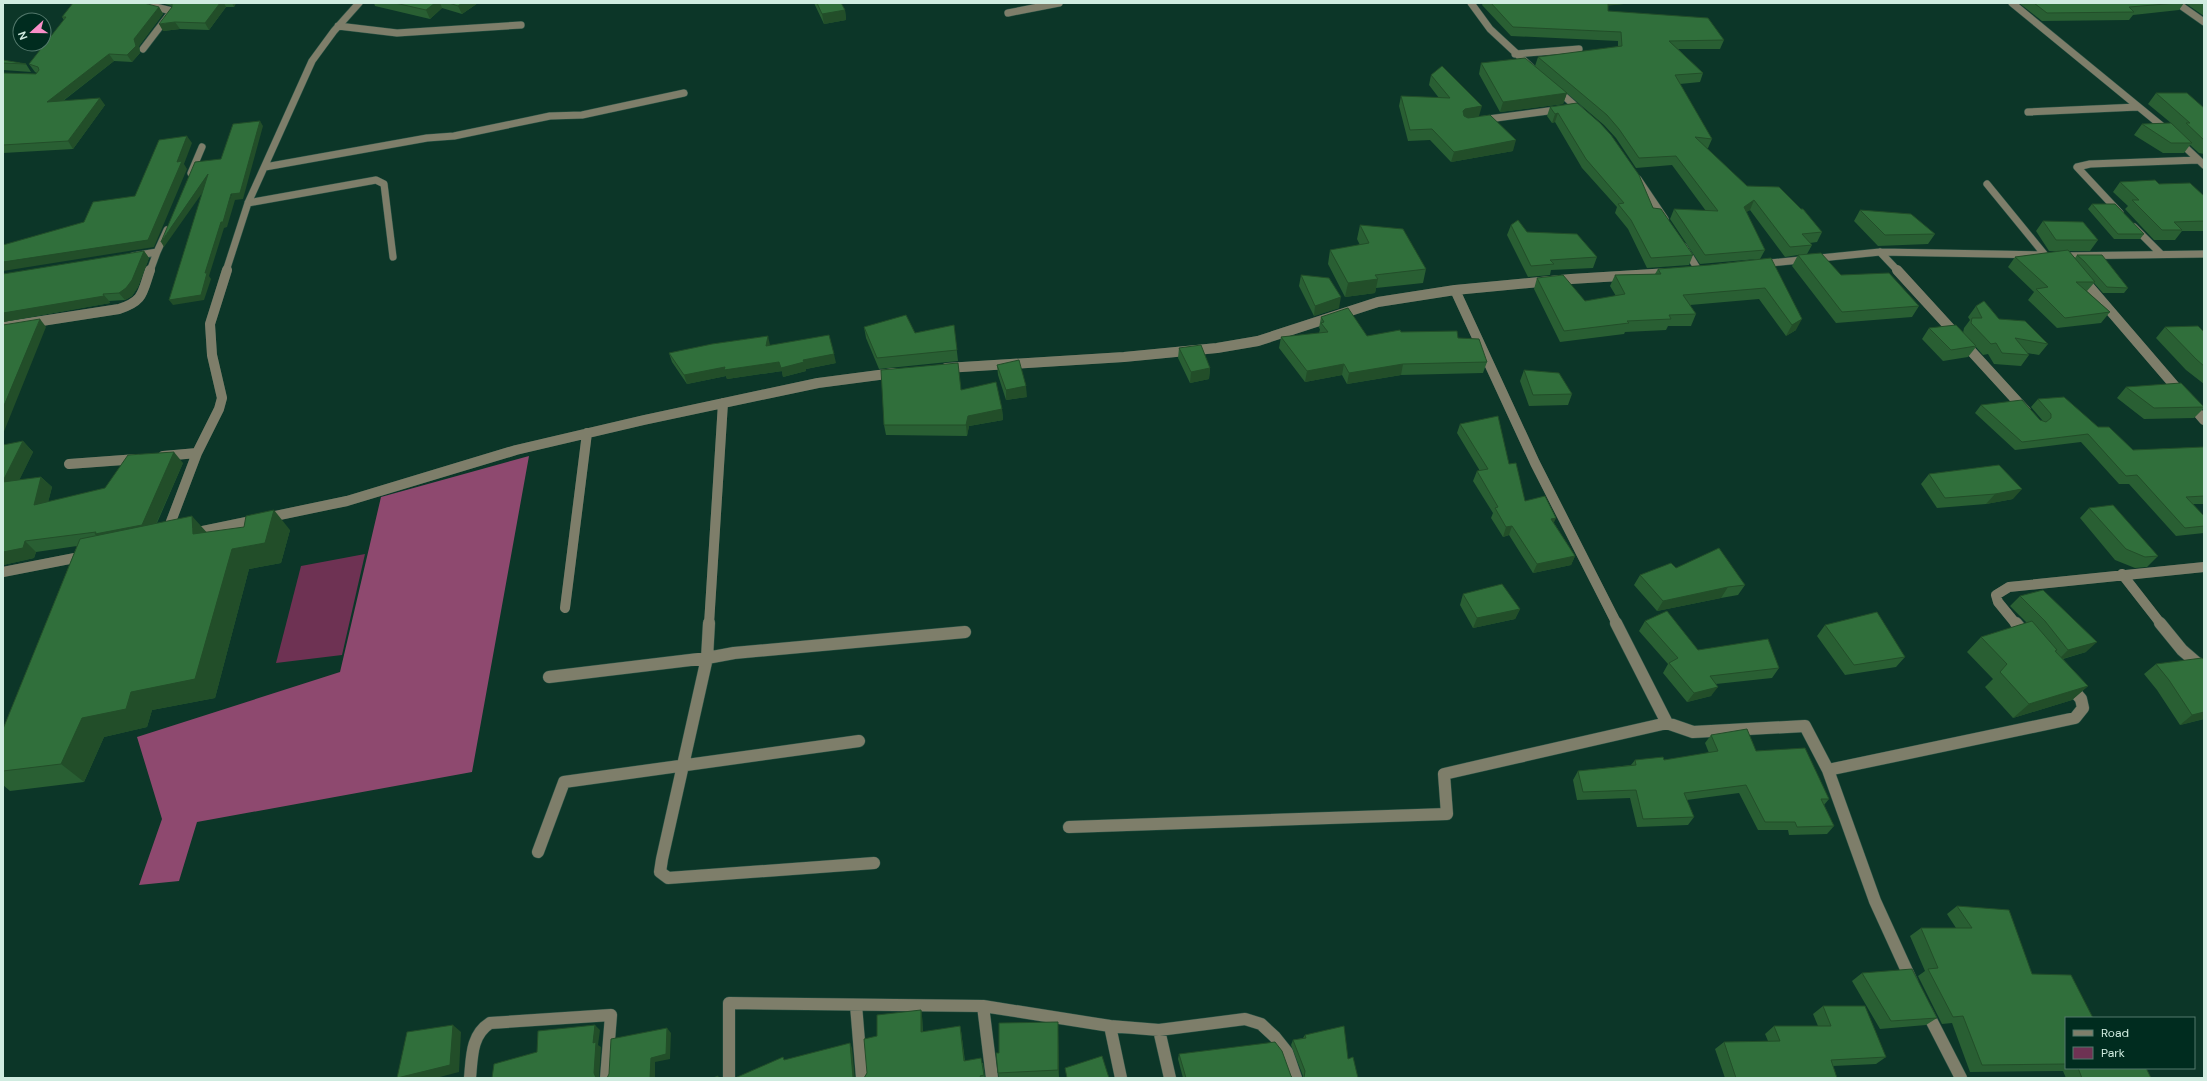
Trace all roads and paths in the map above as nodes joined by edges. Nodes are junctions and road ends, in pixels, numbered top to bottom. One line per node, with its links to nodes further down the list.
1 (146, 3): 11 (street)
2 (359, 3): 10 (street)
3 (1059, 3): 7 (street)
4 (1471, 3): 13 (street)
5 (2012, 3): 18 (street)
6 (2177, 3): 8 (street)
7 (1008, 13)
8 (2204, 22)
9 (521, 25): 10 (street)
10 (338, 26): 24 (street)
11 (143, 49)
12 (1579, 49): 13 (street)
13 (1515, 54): 14 (street)
14 (1537, 73)
15 (1548, 83): 17 (street)
16 (684, 93): 24 (street)
17 (1576, 107): 20 (street); 21 (street)
18 (2138, 107): 19 (street); 23 (street)
19 (2028, 112)
20 (1588, 117)
21 (1473, 122)
22 (202, 147): 26 (street)
23 (2201, 163): 34 (street)
24 (265, 167): 28 (street)
25 (1633, 171): 30 (street)
26 (187, 182)
27 (1987, 184): 36 (street)
28 (248, 203): 39 (street); 51 (street)
29 (169, 224): 32 (street)
30 (1668, 224)
31 (1677, 238): 41 (street)
32 (157, 252): 38 (street); 44 (street)
33 (1880, 252): 36 (street); 40 (street); 48 (street)
34 (2160, 253): 35 (street); 37 (street)
35 (2204, 254)
36 (2045, 255): 37 (street)
37 (2062, 256): 49 (street)
38 (126, 257)
39 (393, 257)
40 (1754, 265)
41 (1699, 271)
42 (1677, 272): 43 (street)
43 (1455, 290): 45 (street); 66 (street)
44 (3, 327)
45 (935, 369)
46 (904, 372): 47 (street)
47 (723, 402): 50 (street); 62 (street)
48 (2032, 418)
49 (2204, 420)
50 (587, 433): 53 (street); 59 (street)
51 (197, 454): 52 (street); 54 (street)
52 (69, 464)
53 (187, 535)
54 (172, 538)
55 (94, 554): 57 (street)
56 (2204, 567): 58 (street)
57 (3, 572)
58 (2122, 574): 61 (street); 63 (street)
59 (565, 608)
60 (965, 632): 62 (street)
61 (2034, 644)
62 (707, 658): 65 (street); 68 (street)
63 (2204, 669)
64 (2060, 674): 69 (street)
65 (549, 677)
66 (1667, 723): 69 (street); 70 (street)
67 (859, 741): 68 (street)
68 (683, 764): 71 (street); 72 (street)
69 (1828, 770): 85 (street)
70 (1069, 827)
71 (538, 852)
72 (874, 863)
73 (856, 1005): 74 (street); 79 (street); 80 (street)
74 (983, 1006): 75 (street); 81 (street)
75 (1110, 1026): 76 (street); 82 (street)
76 (1159, 1030): 83 (street); 84 (street)
77 (470, 1078): 78 (street)
78 (606, 1078)
79 (729, 1078)
80 (862, 1078)
81 (992, 1078)
82 (1120, 1078)
83 (1170, 1078)
84 (1296, 1078)
85 (1961, 1078)

